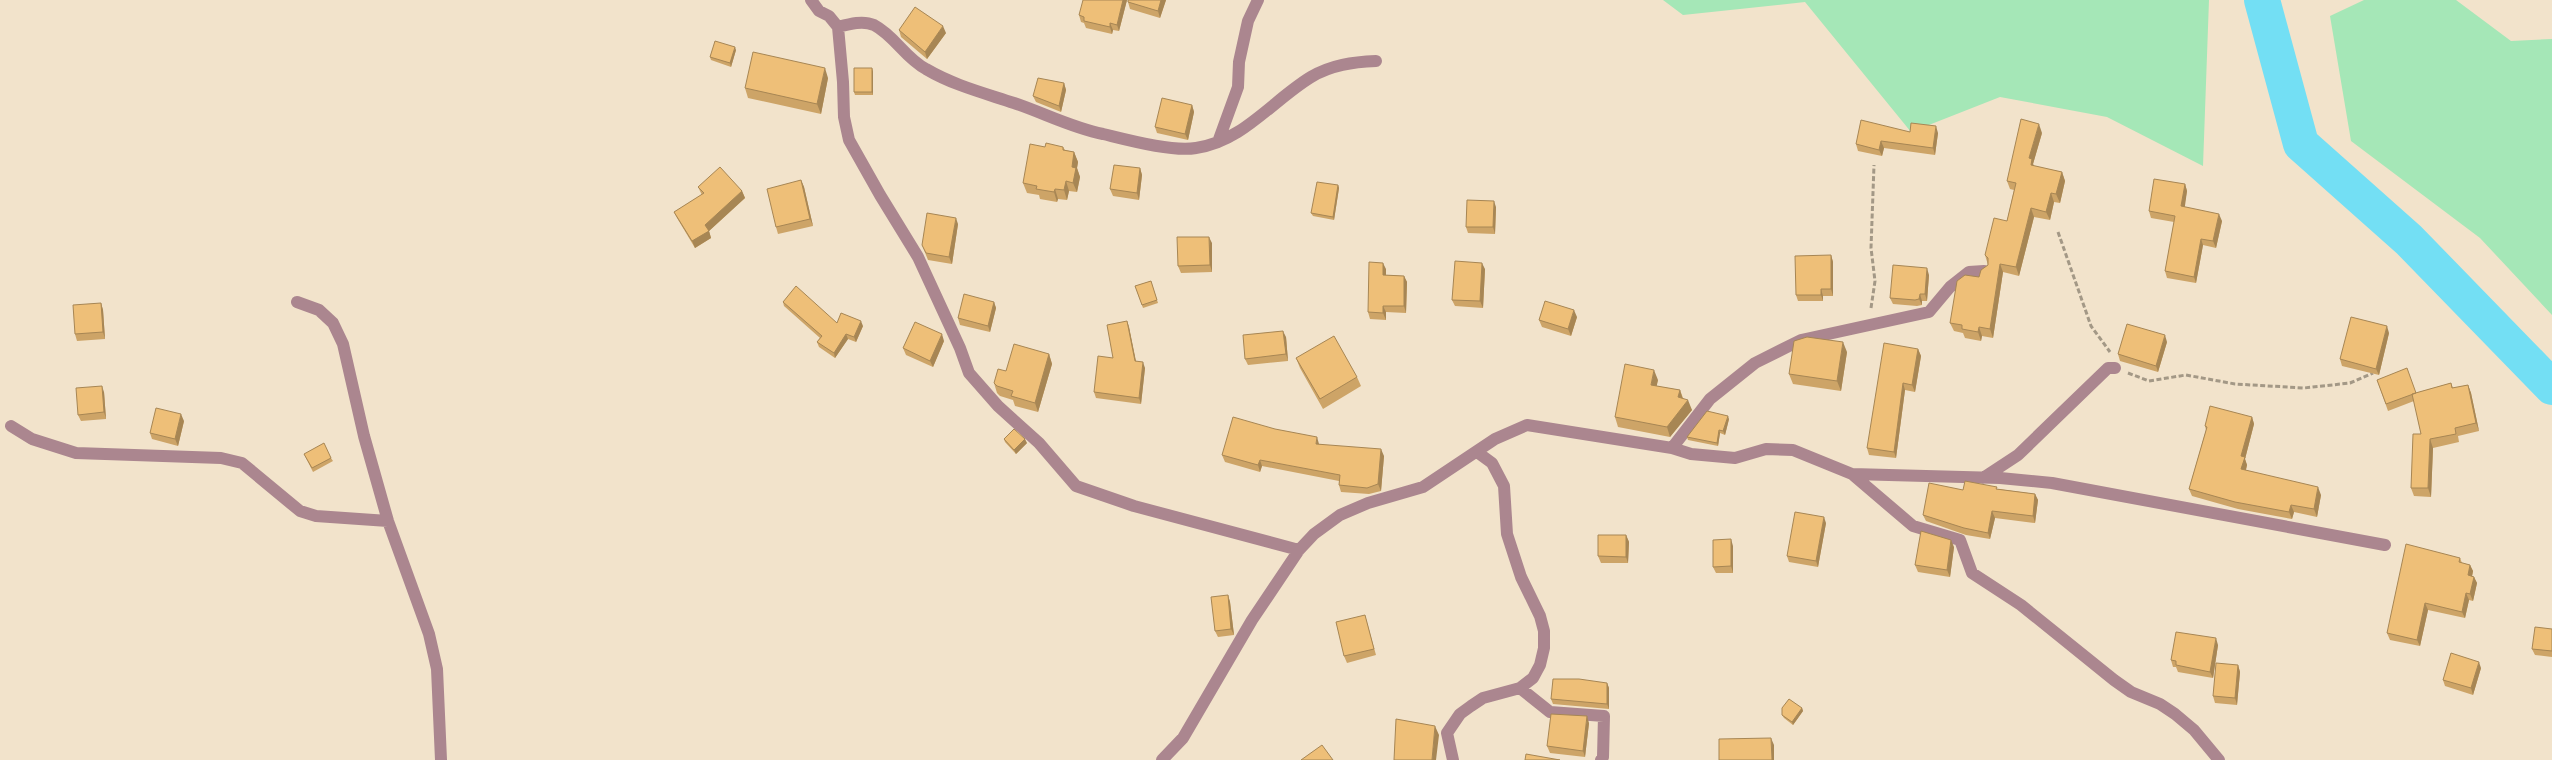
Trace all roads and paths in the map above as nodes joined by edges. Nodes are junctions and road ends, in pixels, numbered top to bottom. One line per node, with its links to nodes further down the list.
1 (811, 0): 3 (street)
2 (1258, 0): 5 (street)
3 (838, 26): 5 (street); 20 (street)
4 (1376, 61): 5 (street)
5 (1218, 142)
6 (1874, 165): 10 (path)
7 (2058, 232): 11 (path)
8 (1984, 271): 10 (street)
9 (297, 302): 18 (street)
10 (1869, 325): 14 (street)
11 (2115, 368): 12 (path); 17 (street)
12 (2373, 373)
13 (11, 426): 18 (street)
14 (1672, 448): 15 (street); 16 (street)
15 (1478, 452): 20 (street); 21 (street)
16 (1852, 474): 17 (street); 26 (street)
17 (1983, 478): 19 (street)
18 (388, 521): 22 (street)
19 (2385, 545)
20 (1299, 550): 23 (street)
21 (1520, 688): 24 (street); 25 (street)
22 (442, 760)
23 (1162, 760)
24 (1453, 760)
25 (1601, 760)
26 (2219, 760)

